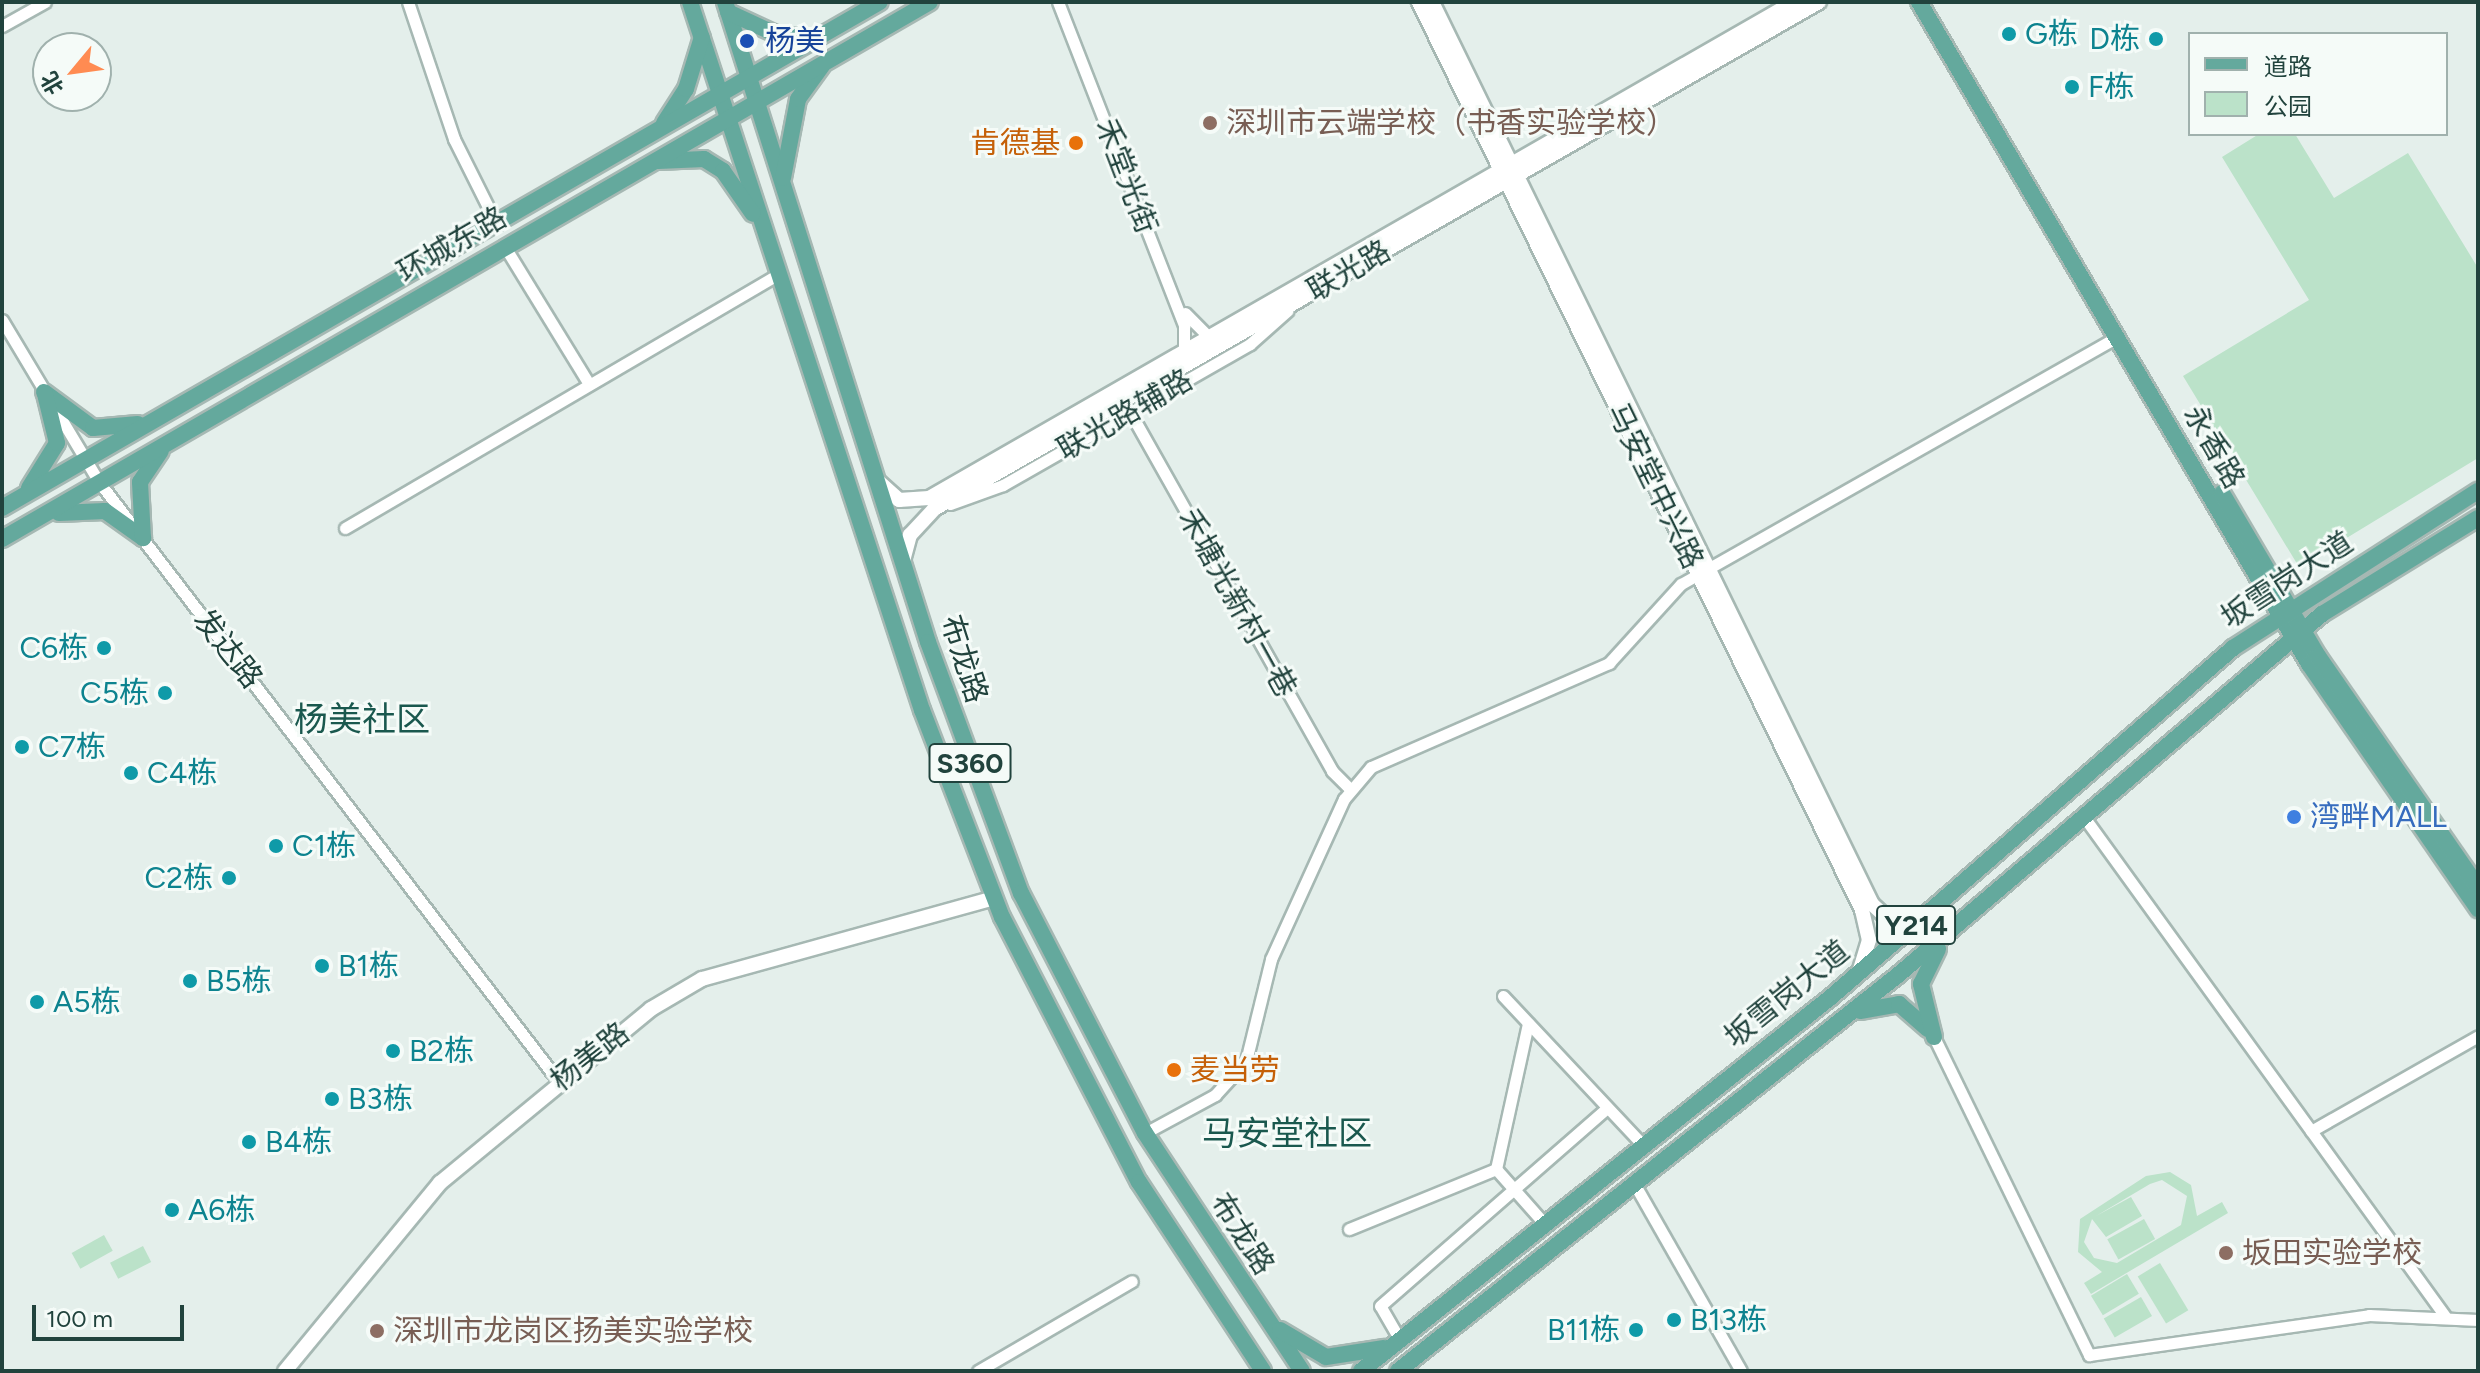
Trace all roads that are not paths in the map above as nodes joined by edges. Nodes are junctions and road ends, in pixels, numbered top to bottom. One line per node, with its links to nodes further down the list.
1 (45, 2): 15 (street)
2 (408, 2): 27 (street)
3 (690, 2): 17 (main road, 布龙路 / S360)
4 (880, 2): 16 (main road, 环城东路)
5 (930, 2): 18 (main road, 环城东路)
6 (1058, 2): 35 (street, 禾堂光街)
7 (1064, 2): 33 (street)
8 (1419, 2): 25 (street, 马安堂中兴路)
9 (1432, 2): 25 (street, 马安堂中兴路)
10 (1794, 2): 25 (street, 联光路)
11 (1819, 2): 25 (street, 联光路)
12 (1919, 2): 34 (main road, 永香路)
13 (1931, 2): 55 (main road, 永香路)
14 (727, 7): 16 (main road); 19 (main road, 布龙路 / S360)
15 (2, 26)
16 (821, 36): 19 (main road, 环城东路)
17 (702, 37): 20 (main road, 布龙路 / S360); 23 (main road)
18 (825, 62): 21 (main road, 环城东路); 26 (main road)
19 (750, 77): 20 (main road, 环城东路); 21 (main road, 布龙路 / S360)
20 (720, 94): 22 (main road, 布龙路 / S360); 23 (main road, 环城东路)
21 (758, 101): 22 (main road, 环城东路); 26 (main road, 布龙路 / S360)
22 (728, 118): 24 (main road, 环城东路); 28 (main road, 布龙路 / S360)
23 (661, 128): 27 (main road, 环城东路)
24 (652, 162): 28 (main road); 29 (main road, 环城东路)
25 (1509, 172): 31 (street, 联光路); 33 (street, 联光路); 54 (street, 马安堂中兴路)
26 (783, 180): 42 (main road, 布龙路 / S360)
27 (496, 223): 39 (main road, 环城东路)
28 (762, 226): 30 (main road, 布龙路 / S360)
29 (505, 247): 36 (street); 40 (main road, 环城东路)
30 (777, 275): 36 (street); 60 (main road, 布龙路 / S360)
31 (1302, 298): 38 (street, 联光路辅路); 47 (street, 联光路)
32 (2, 320): 37 (street, 发达路)
33 (1209, 337): 35 (street, 联光路)
34 (2117, 337): 54 (street); 55 (main road, 永香路)
35 (1184, 352): 42 (street, 联光路)
36 (589, 384): 50 (street)
37 (44, 392): 39 (main road); 41 (street, 发达路); 45 (main road)
38 (1130, 412): 47 (street, 联光路辅路); 57 (street, 禾塘光新村一巷)
39 (155, 420): 41 (main road, 环城东路)
40 (170, 440): 43 (main road, 环城东路); 51 (main road)
41 (85, 461): 43 (street, 发达路); 45 (main road, 环城东路)
42 (877, 477): 53 (main road, 布龙路 / S360)
43 (99, 482): 49 (main road, 环城东路); 51 (street, 发达路)
44 (2478, 491): 55 (main road, 坂雪岗大道 / Y214)
45 (20, 498): 46 (main road, 环城东路)
46 (2, 508)
47 (934, 509): 53 (street, 联光路)
48 (2478, 518): 56 (main road, 坂雪岗大道 / Y214)
49 (35, 519): 51 (main road); 52 (main road, 环城东路)
50 (345, 528)
51 (143, 538): 70 (street, 发达路)
52 (2, 539)
53 (903, 561): 73 (main road, 布龙路 / S360)
54 (1704, 570): 57 (street); 62 (street, 马安堂中兴路); 64 (street, 马安堂中兴路)
55 (2286, 613): 56 (main road, 永香路); 62 (main road, 坂雪岗大道 / Y214)
56 (2300, 637): 58 (main road, 坂雪岗大道 / Y214); 59 (main road, 永香路); 61 (main road, 永香路)
57 (1350, 789): 73 (street)
58 (2084, 817): 63 (main road, 坂雪岗大道 / Y214); 72 (street)
59 (2478, 887)
60 (994, 898): 70 (street, 杨美路); 84 (main road, 布龙路 / S360)
61 (2478, 909)
62 (1925, 917): 64 (main road, 坂雪岗大道 / Y214)
63 (1952, 929): 66 (main road, 坂雪岗大道 / Y214); 69 (main road)
64 (1859, 973): 74 (main road, 坂雪岗大道 / Y214)
65 (1503, 996): 67 (street)
66 (1847, 1016): 69 (main road); 76 (main road, 坂雪岗大道 / Y214)
67 (1528, 1023): 71 (street); 75 (street)
68 (2478, 1036): 72 (street)
69 (1934, 1037): 82 (street)
70 (559, 1082): 87 (street, 杨美路)
71 (1607, 1108): 74 (street); 77 (street)
72 (2311, 1131): 82 (street)
73 (1145, 1133): 81 (main road, 布龙路 / S360)
74 (1642, 1144): 78 (main road, 坂雪岗大道 / Y214)
75 (1496, 1169): 77 (street); 79 (street)
76 (1635, 1185): 86 (main road, 坂雪岗大道 / Y214); 93 (street)
77 (1513, 1190): 78 (street); 85 (street)
78 (1542, 1221): 85 (main road, 坂雪岗大道 / Y214)
79 (1349, 1229)
80 (1132, 1281): 88 (street)
81 (1260, 1312): 85 (main road); 91 (main road, 布龙路 / S360)
82 (2445, 1316): 83 (street)
83 (2478, 1320)
84 (1238, 1332): 89 (main road); 90 (main road, 布龙路 / S360)
85 (1396, 1343): 92 (main road, 坂雪岗大道 / Y214)
86 (1401, 1369)
87 (285, 1371)
88 (978, 1371)
89 (1252, 1371)
90 (1263, 1371)
91 (1302, 1371)
92 (1361, 1371)
93 (1741, 1371)

